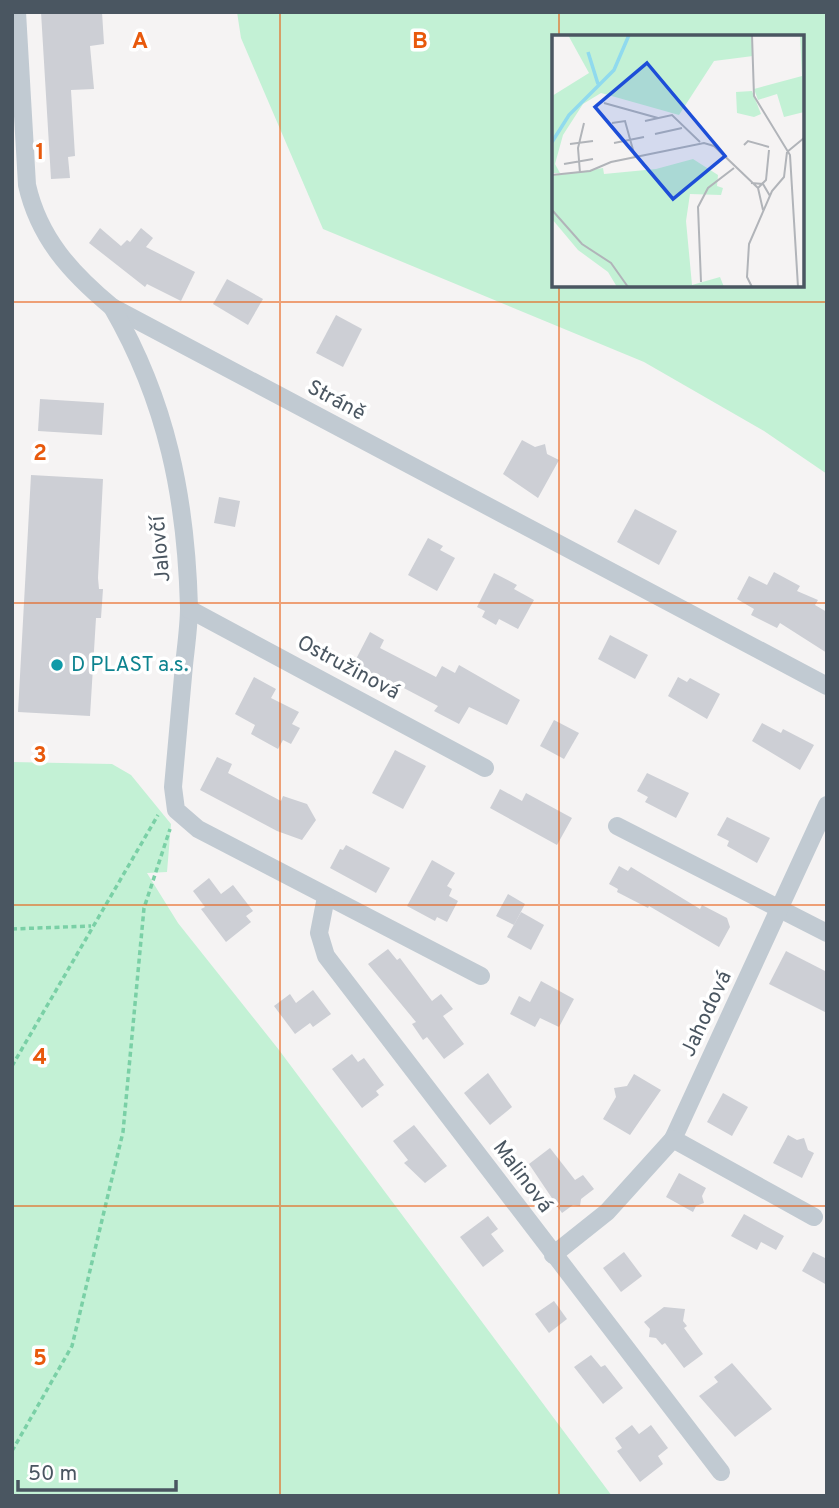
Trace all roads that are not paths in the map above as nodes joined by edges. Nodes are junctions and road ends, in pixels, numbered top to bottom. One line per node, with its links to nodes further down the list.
1 (17, 12): 2 (street, Stráně)
2 (112, 307): 3 (street, Jalovčí); 4 (street, Stráně)
3 (189, 609): 5 (street, Ostružinová); 8 (street, Jalovčí)
4 (827, 686)
5 (485, 768)
6 (827, 805): 9 (street, Jahodová)
7 (617, 826): 9 (street)
8 (326, 897): 11 (street); 14 (street, Malinová)
9 (782, 908): 10 (street); 12 (street, Jahodová)
10 (827, 933)
11 (481, 976)
12 (673, 1139): 13 (street); 14 (street, Jahodová)
13 (814, 1217)
14 (553, 1255): 15 (street, Malinová)
15 (721, 1472)

